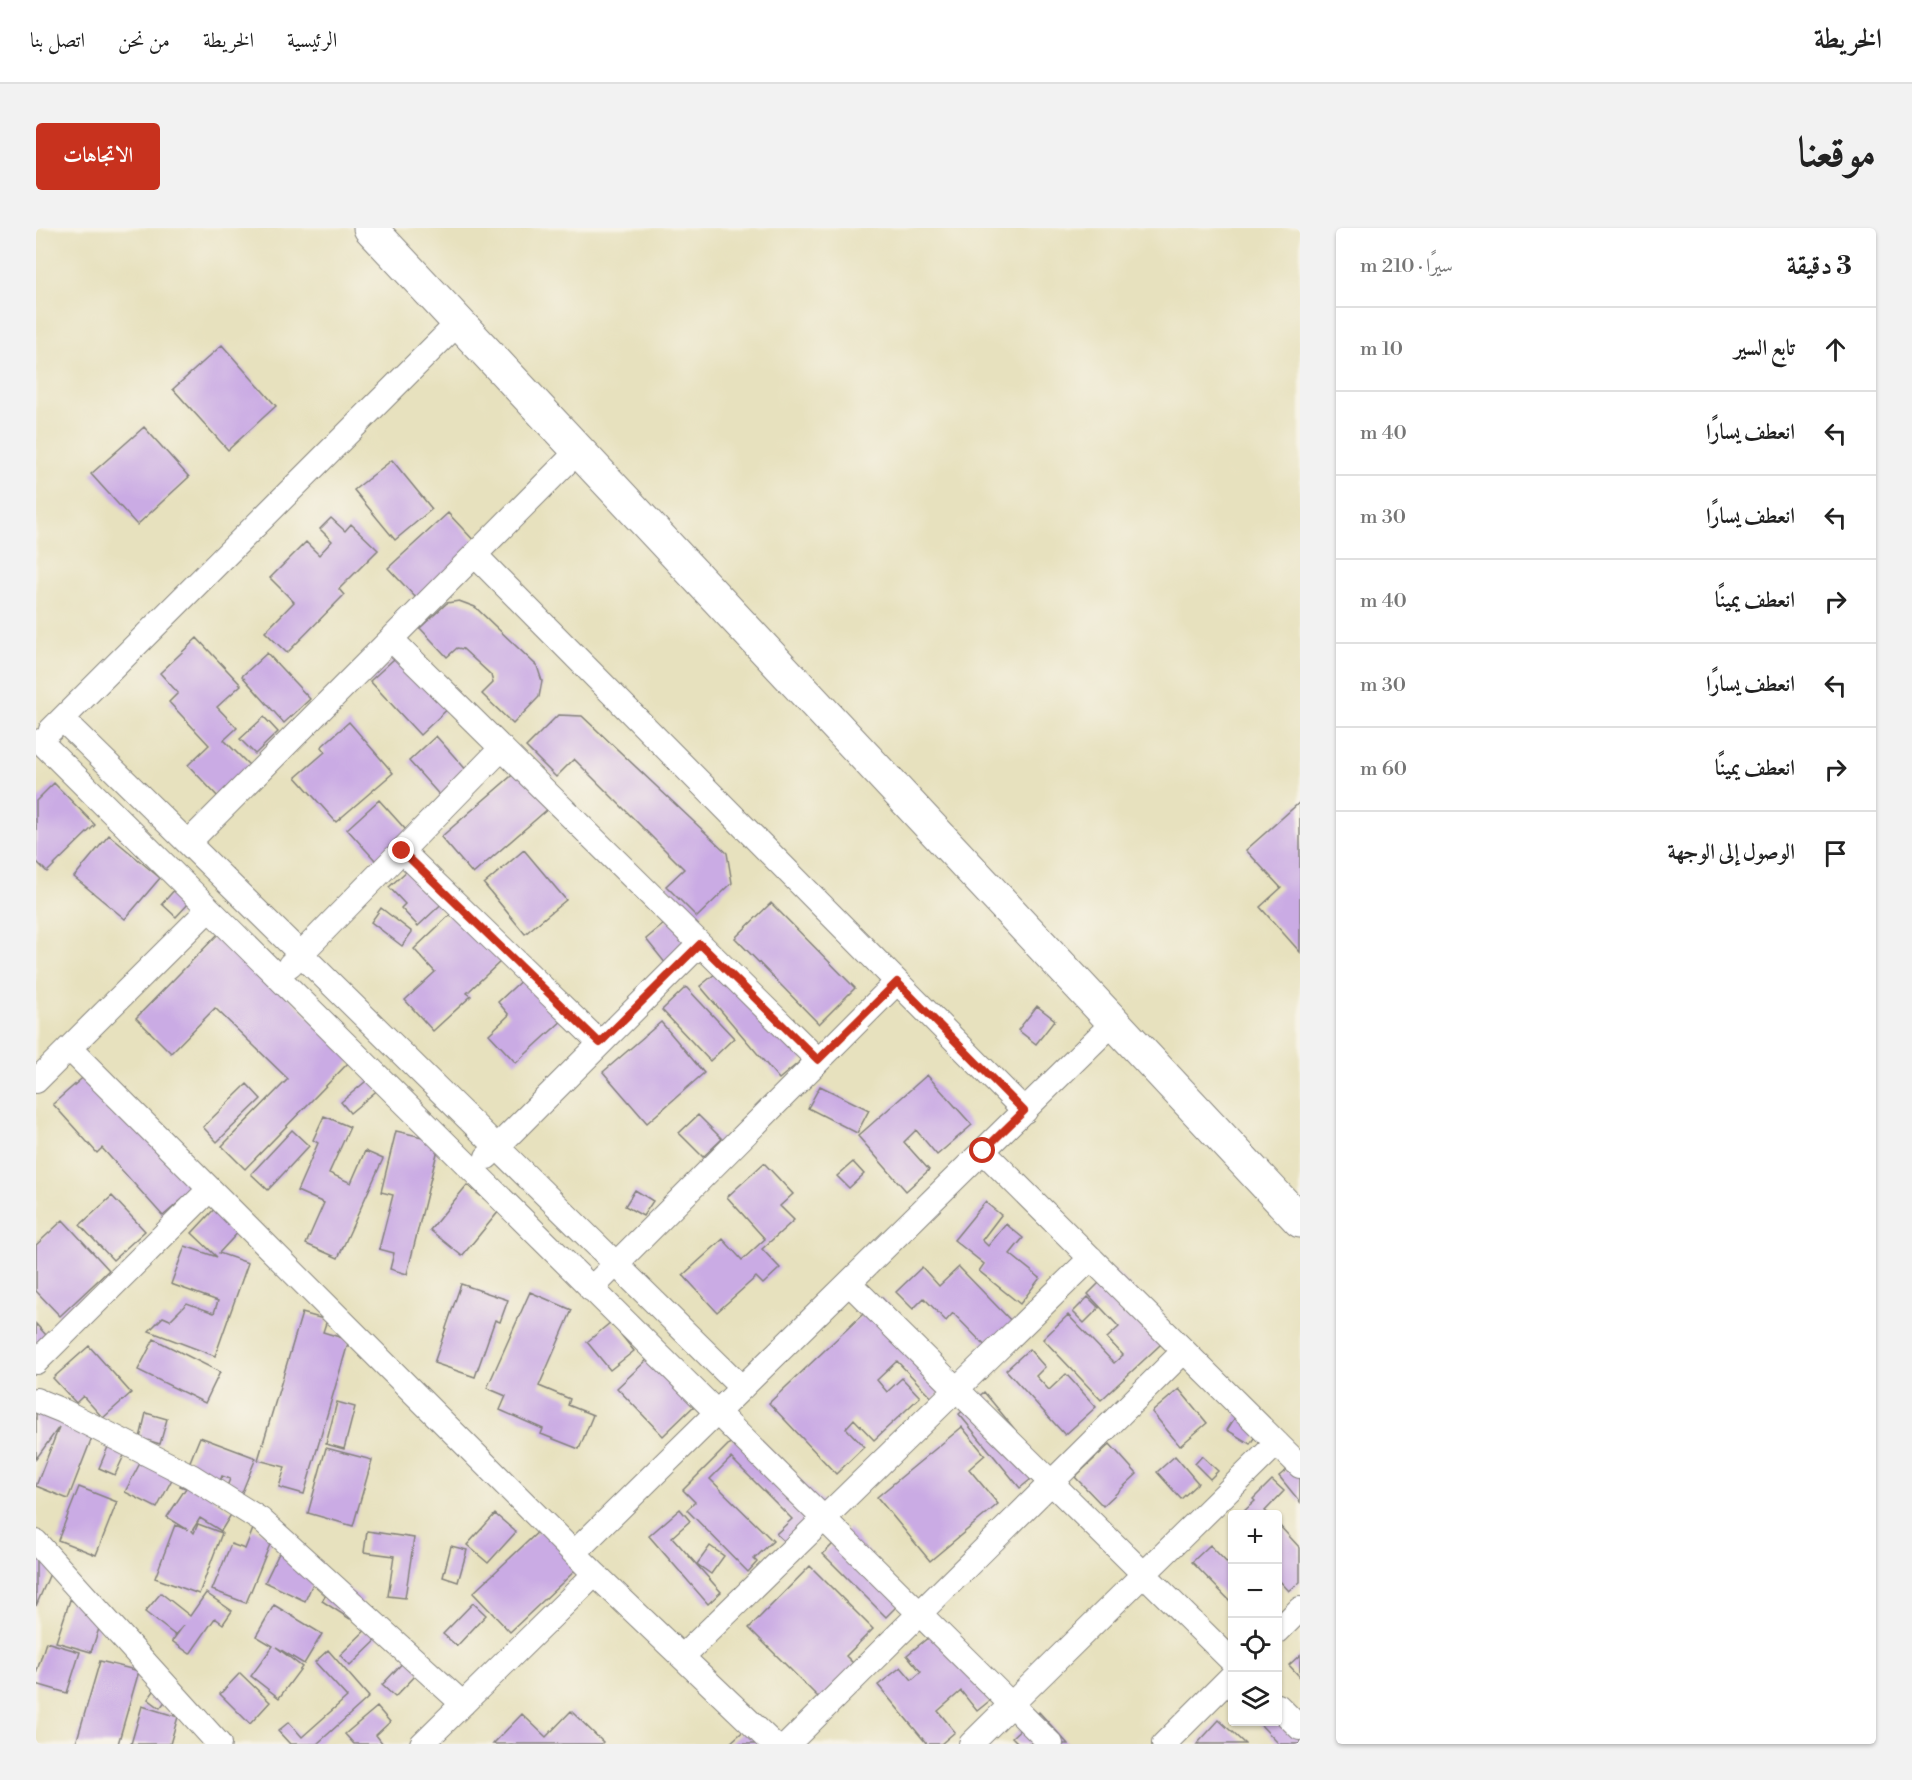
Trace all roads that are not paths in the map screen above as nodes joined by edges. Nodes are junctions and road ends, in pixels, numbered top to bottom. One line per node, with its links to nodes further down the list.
1 (370, 228): 2 (main road)
2 (459, 322): 3 (main road); 6 (street)
3 (579, 450): 4 (street); 16 (main road)
4 (475, 555): 5 (street); 15 (street)
5 (391, 639): 8 (street); 9 (street)
6 (62, 719): 7 (street); 9 (street)
7 (38, 743): 11 (street)
8 (502, 748): 10 (street); 12 (street)
9 (188, 843): 13 (street)
10 (402, 851): 13 (street); 17 (street)
11 (209, 909): 14 (street); 18 (street)
12 (700, 944): 17 (street); 19 (street)
13 (301, 954): 14 (street); 22 (street)
14 (278, 977): 24 (street)
15 (897, 982): 19 (street); 21 (street)
16 (1114, 1022): 21 (street); 26 (main road)
17 (600, 1043): 22 (street)
18 (69, 1048): 20 (street); 25 (street)
19 (818, 1060): 28 (street)
20 (36, 1081)
21 (1024, 1111): 23 (street)
22 (497, 1148): 24 (street); 28 (street)
23 (983, 1151): 27 (street); 29 (street)
24 (472, 1171): 30 (street)
25 (210, 1189): 32 (street); 42 (street)
26 (1300, 1221)
27 (1091, 1258): 31 (street); 34 (street)
28 (615, 1263): 30 (street); 33 (street)
29 (849, 1283): 33 (street); 34 (street)
30 (591, 1289): 36 (street)
31 (1184, 1351): 37 (street); 39 (street)
32 (36, 1362)
33 (742, 1388): 36 (street)
34 (957, 1390): 39 (street); 40 (street)
35 (36, 1400): 51 (street)
36 (716, 1414): 40 (street); 42 (street)
37 (1277, 1443): 38 (street); 44 (street)
38 (1300, 1466)
39 (1051, 1482): 44 (street); 46 (street)
40 (824, 1520): 46 (street); 49 (street)
41 (36, 1542): 55 (street)
42 (574, 1553): 43 (street)
43 (596, 1574): 49 (street); 51 (street)
44 (1144, 1574): 48 (street); 52 (street)
45 (1300, 1609): 47 (street)
46 (919, 1614): 52 (street); 58 (street)
47 (1282, 1627)
48 (1228, 1656)
49 (682, 1658): 57 (street)
50 (1228, 1681): 61 (street)
51 (463, 1704): 56 (street)
52 (1011, 1705): 59 (street); 60 (street)
53 (1282, 1710): 54 (street)
54 (1300, 1728)
55 (219, 1744)
56 (422, 1744)
57 (773, 1744)
58 (788, 1744)
59 (971, 1744)
60 (1051, 1744)
61 (1164, 1744)

